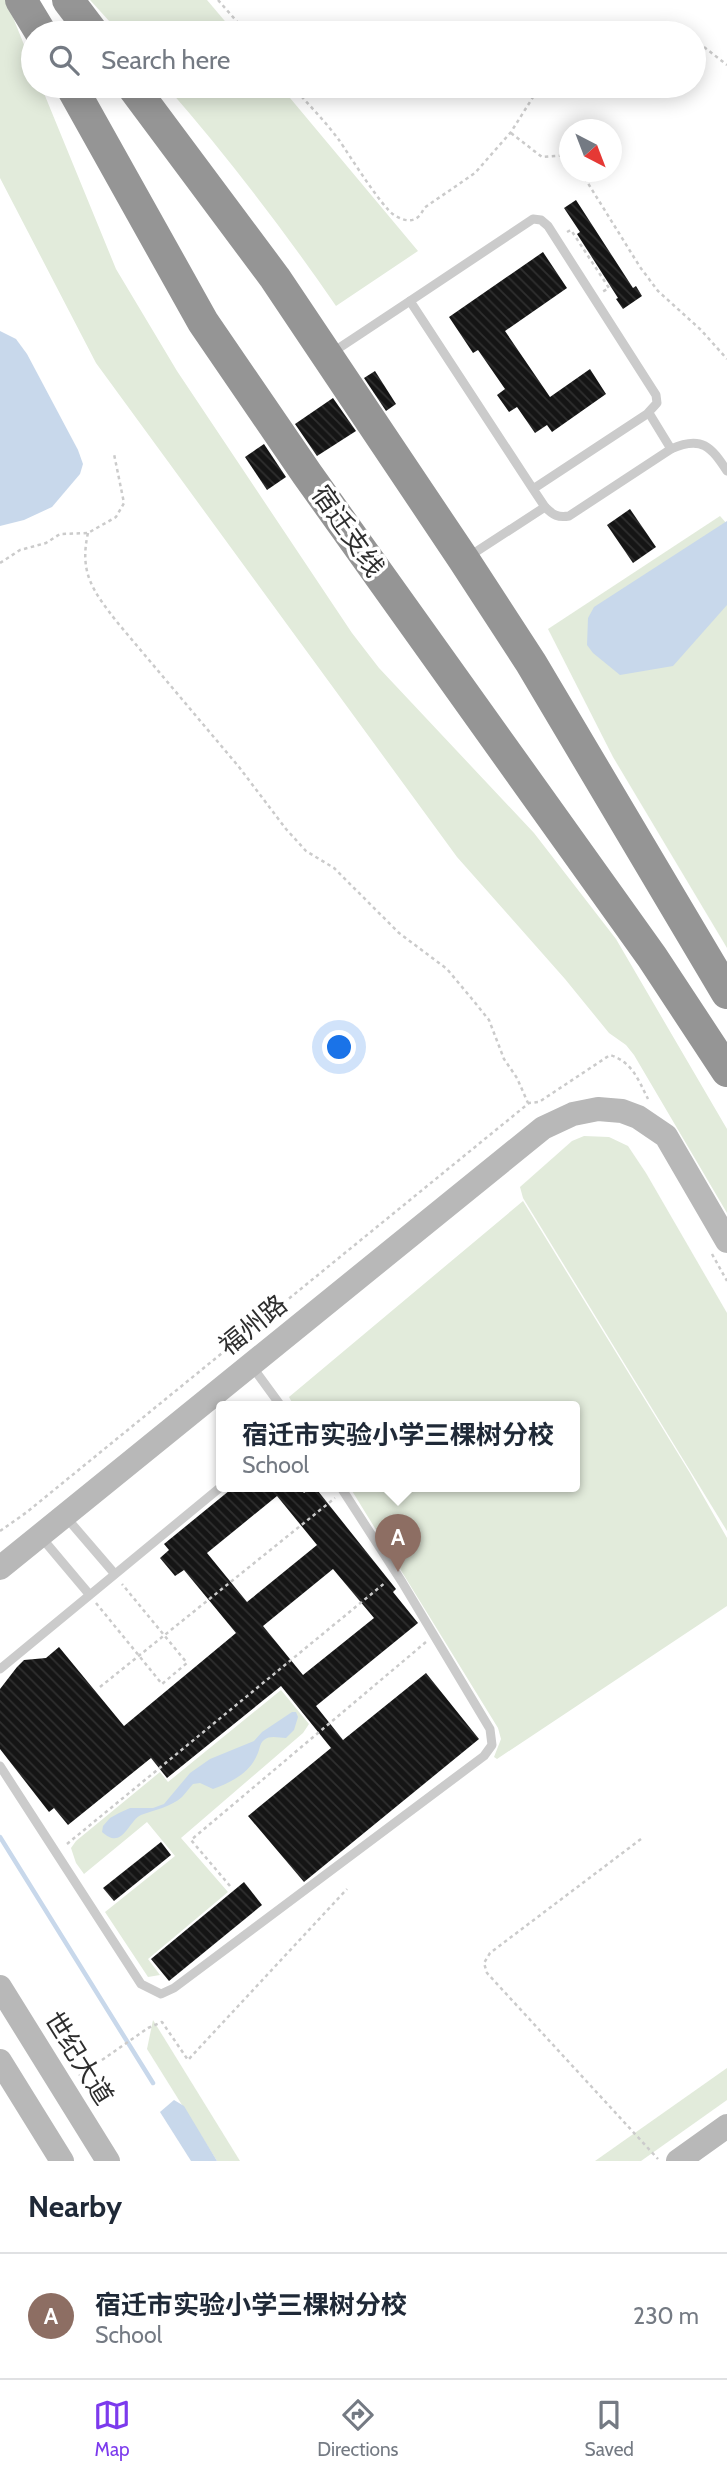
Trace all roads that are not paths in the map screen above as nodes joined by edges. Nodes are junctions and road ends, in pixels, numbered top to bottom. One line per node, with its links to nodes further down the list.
1 (21, 0): 3 (highway)
2 (68, 0): 4 (highway)
3 (34, 21)
4 (84, 21)
5 (78, 98): 16 (highway, 宿迁支线)
6 (141, 98): 8 (highway)
7 (410, 301): 8 (lane); 9 (lane); 12 (lane)
8 (327, 355): 14 (highway)
9 (649, 413): 10 (lane); 12 (lane)
10 (671, 449): 11 (lane); 13 (lane)
11 (727, 471)
12 (533, 489): 13 (lane)
13 (545, 507): 14 (lane)
14 (464, 560): 15 (highway)
15 (727, 993)
16 (727, 1071)
17 (717, 1244): 18 (street, 福州路)
18 (251, 1365): 19 (lane); 22 (street, 福州路)
19 (277, 1401)
20 (216, 1491): 25 (lane)
21 (344, 1492): 28 (lane)
22 (65, 1516): 23 (street, 福州路); 25 (lane)
23 (40, 1536): 24 (street, 福州路); 26 (lane)
24 (0, 1568)
25 (114, 1573): 26 (lane)
26 (89, 1594): 27 (lane)
27 (0, 1669)
28 (0, 1766)
29 (0, 1987): 33 (street, 世纪大道)
30 (0, 2061): 32 (street)
31 (727, 2126): 34 (street)
32 (62, 2161)
33 (108, 2161)
34 (678, 2161)

